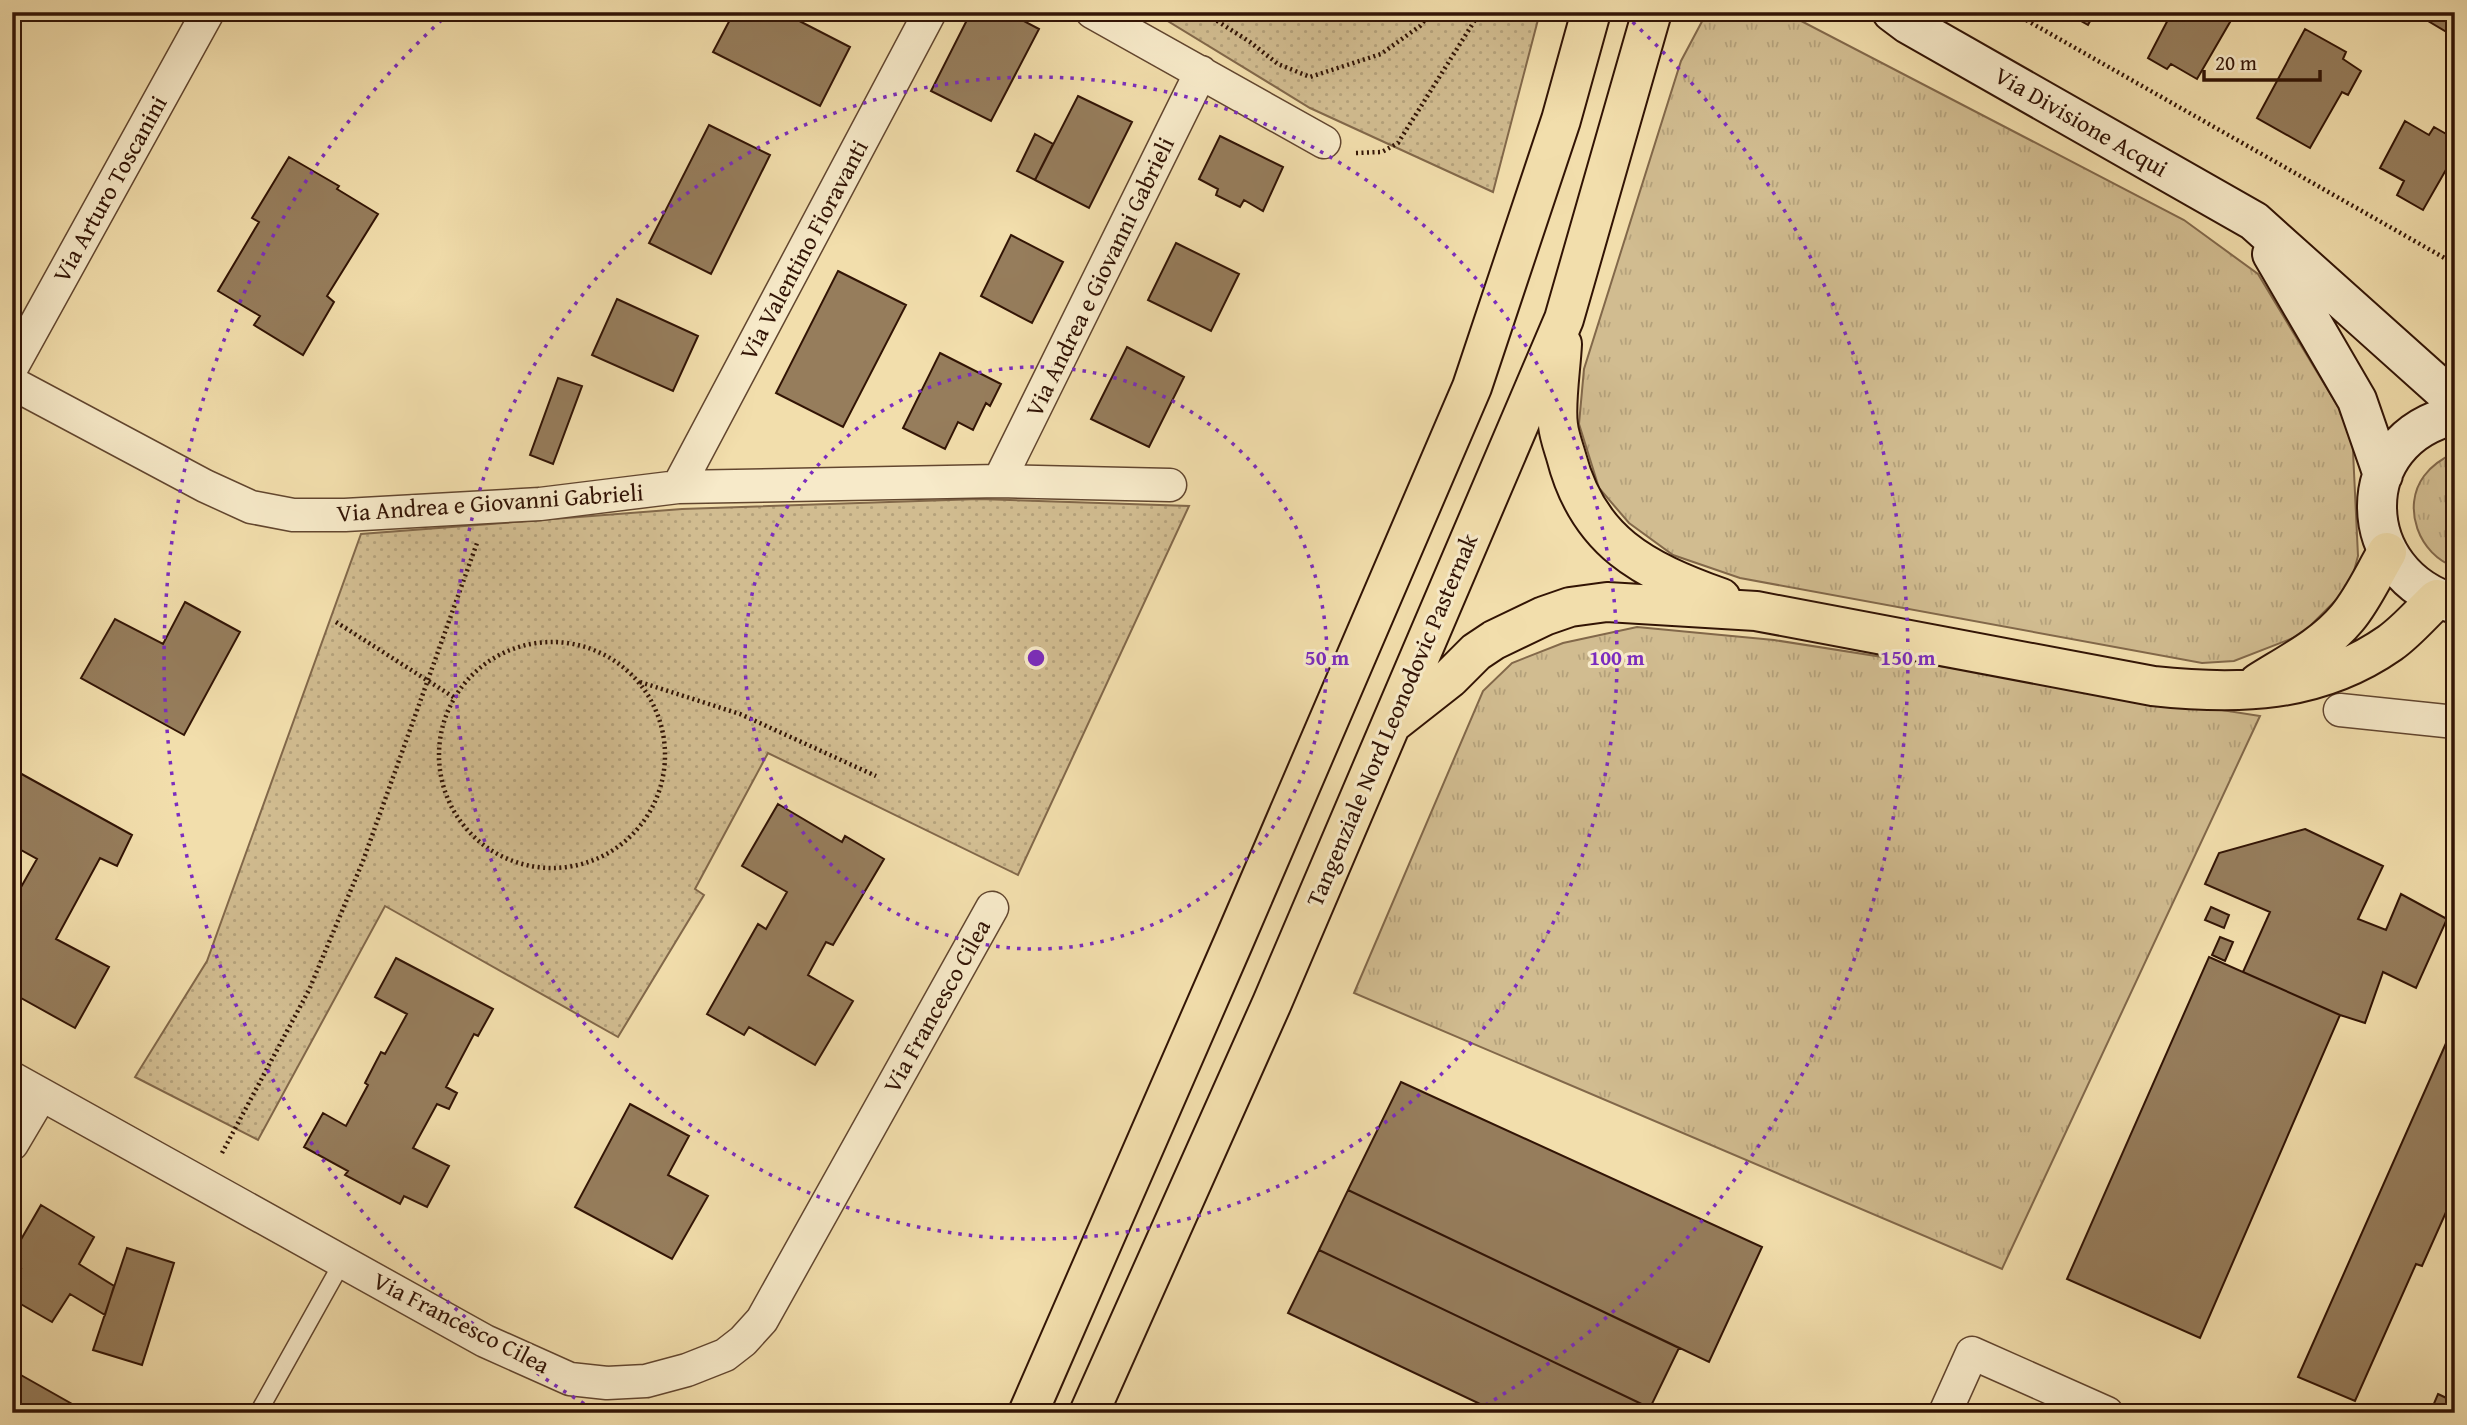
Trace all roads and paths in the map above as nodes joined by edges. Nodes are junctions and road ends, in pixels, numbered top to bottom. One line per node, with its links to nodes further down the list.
1 (208, 12): 16 (street, Via Arturo Toscanini)
2 (930, 12): 23 (street, Via Valentino Fioravanti)
3 (1093, 12): 11 (street)
4 (1203, 12): 5 (path)
5 (1431, 12)
6 (1480, 12): 12 (path)
7 (1591, 12): 44 (highway)
8 (1652, 12): 15 (highway, Tangenziale Nord Leonodovic Pasternak)
9 (2012, 12): 14 (path)
10 (1893, 16): 13 (main road, Via Divisione Acqui)
11 (1201, 72): 12 (street); 21 (street, Via Andrea e Giovanni Gabrieli)
12 (1324, 142)
13 (2254, 222): 18 (main road, Via Divisione Acqui); 20 (main road)
14 (2455, 264)
15 (1564, 319): 27 (highway); 35 (highway, Tangenziale Nord Leonodovic Pasternak)
16 (12, 367)
17 (12, 383): 24 (street, Via Andrea e Giovanni Gabrieli)
18 (2455, 401)
19 (2455, 415): 20 (main road)
20 (2383, 475): 25 (main road)
21 (999, 481): 22 (street, Via Andrea e Giovanni Gabrieli); 23 (street, Via Andrea e Giovanni Gabrieli)
22 (1170, 485)
23 (678, 487): 24 (street, Via Andrea e Giovanni Gabrieli)
24 (481, 507): 29 (path)
25 (2387, 552): 26 (main road); 31 (highway)
26 (2446, 601): 31 (highway)
27 (1756, 611): 31 (highway); 35 (highway)
28 (336, 622): 29 (path)
29 (428, 681): 32 (path); 41 (path)
30 (639, 681): 32 (path); 32 (path); 36 (path)
31 (2244, 691)
32 (455, 698)
33 (2340, 710): 34 (street)
34 (2455, 722)
35 (1392, 723): 45 (highway, Tangenziale Nord Leonodovic Pasternak)
36 (876, 776)
37 (992, 908): 42 (street, Via Francesco Cilea)
38 (12, 1079): 39 (street, Via Francesco Cilea)
39 (41, 1095): 40 (street); 41 (street, Via Francesco Cilea)
40 (12, 1144)
41 (205, 1185): 42 (street, Via Francesco Cilea)
42 (343, 1261): 43 (lane)
43 (258, 1413)
44 (1028, 1413)
45 (1089, 1413)
46 (1945, 1413): 47 (street)
47 (2107, 1413)

